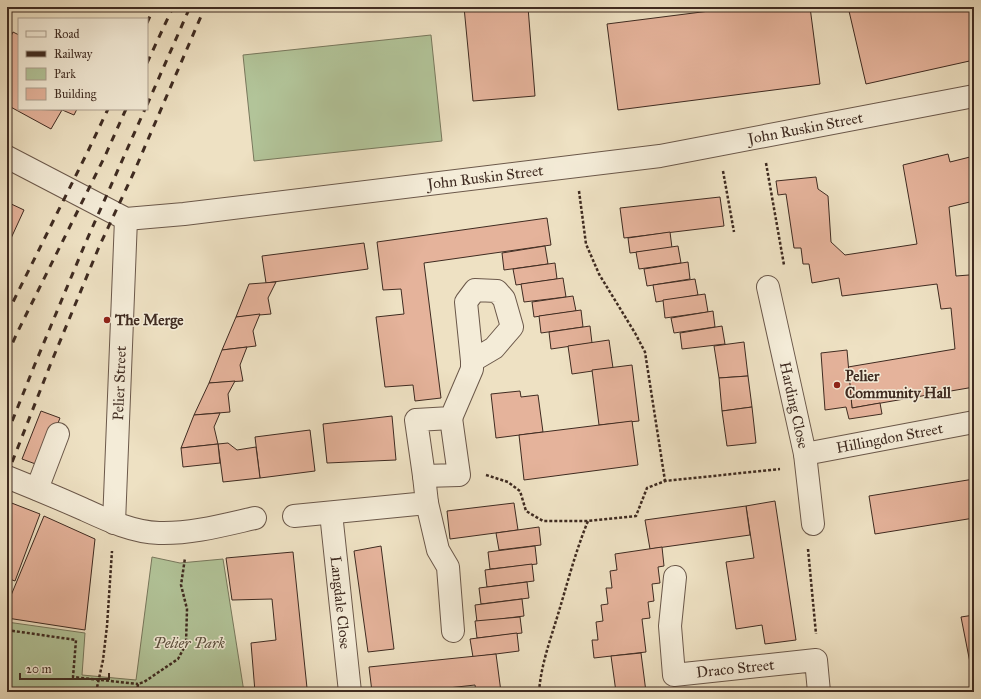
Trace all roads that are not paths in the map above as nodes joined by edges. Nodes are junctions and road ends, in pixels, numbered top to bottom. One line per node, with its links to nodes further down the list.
1 (974, 96): 3 (street, John Ruskin Street)
2 (7, 157): 3 (street)
3 (126, 219): 17 (street, Pelier Street)
4 (768, 287): 9 (street, Harding Close)
5 (472, 361): 6 (street)
6 (451, 418): 10 (street); 10 (street)
7 (974, 422): 9 (street, Hillingdon Street)
8 (58, 434): 12 (street)
9 (805, 460): 18 (street, Harding Close)
10 (424, 476): 13 (street)
11 (7, 477): 12 (street)
12 (37, 489): 17 (street)
13 (426, 503): 14 (street); 20 (street)
14 (331, 512): 15 (street); 21 (street, Langdale Close)
15 (294, 516)
16 (255, 518): 17 (street)
17 (114, 523)
18 (813, 524)
19 (675, 577): 22 (street, Draco Street)
20 (453, 631)
21 (350, 692)
22 (820, 692)

